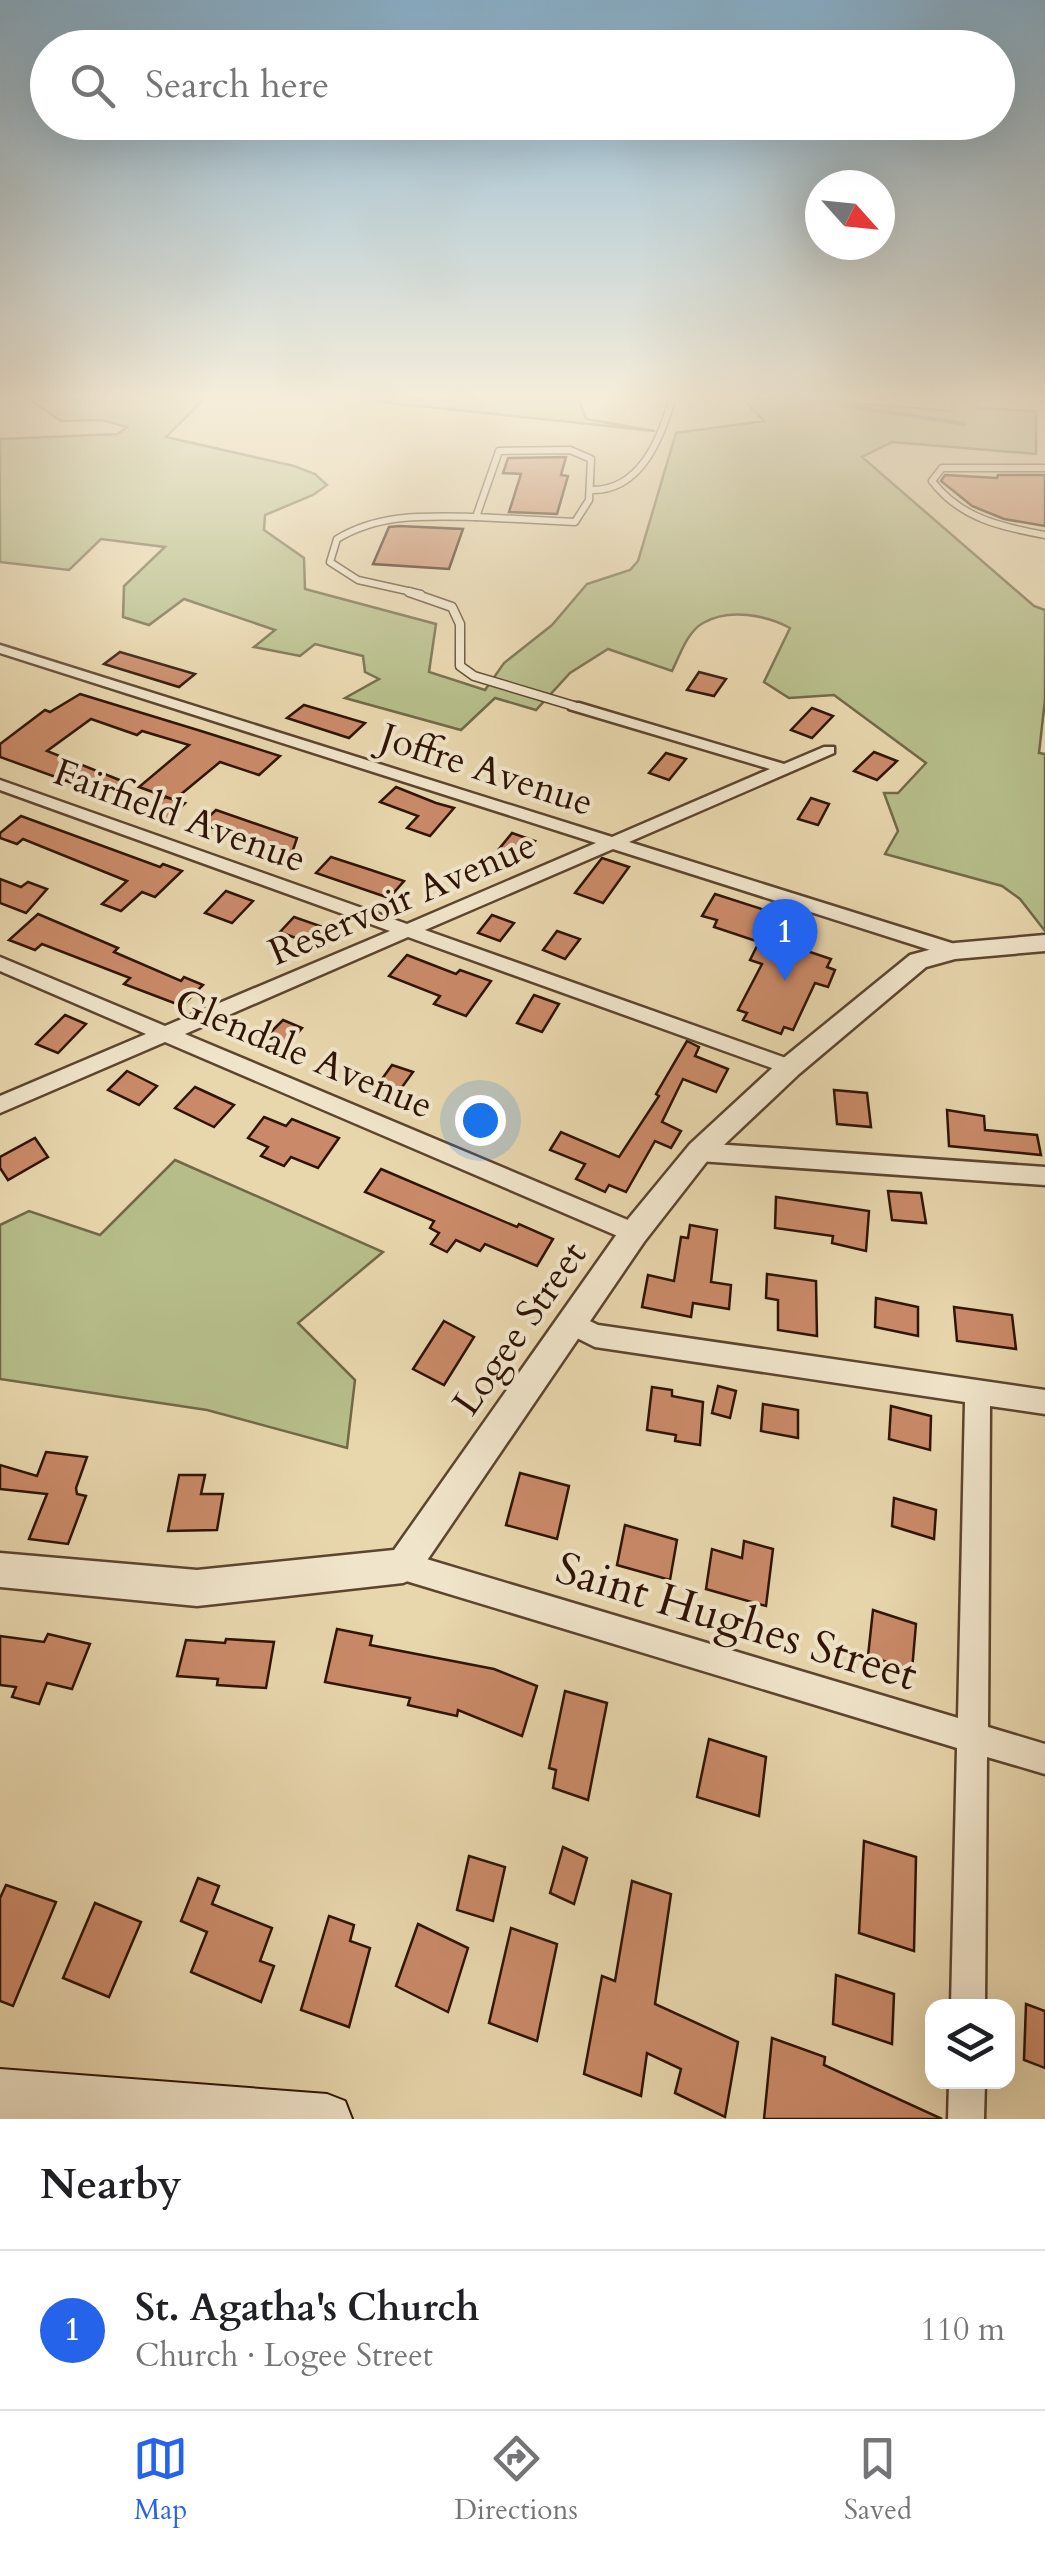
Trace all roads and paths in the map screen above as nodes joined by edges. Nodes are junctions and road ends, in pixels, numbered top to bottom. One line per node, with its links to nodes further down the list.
1 (481, 499): 4 (lane)
2 (588, 499): 4 (lane)
3 (946, 499): 5 (lane)
4 (475, 518): 7 (lane)
5 (1045, 535)
6 (0, 649): 11 (street, Joffre Avenue)
7 (574, 706): 9 (street)
8 (829, 750): 9 (street, Reservoir Avenue)
9 (784, 769): 11 (street, Reservoir Avenue)
10 (0, 785): 12 (street, Fairfield Avenue)
11 (611, 843): 12 (street, Reservoir Avenue); 14 (street, Joffre Avenue)
12 (410, 931): 16 (street, Reservoir Avenue); 17 (street, Fairfield Avenue)
13 (1045, 943): 14 (street, Logee Street)
14 (955, 950): 17 (street, Logee Street)
15 (0, 964): 16 (street, Glendale Avenue)
16 (168, 1032): 18 (street, Reservoir Avenue); 21 (street, Glendale Avenue)
17 (790, 1067): 19 (street, Logee Street)
18 (0, 1105)
19 (699, 1152): 20 (street); 21 (street, Logee Street)
20 (1045, 1176)
21 (634, 1232): 22 (street, Logee Street)
22 (570, 1323): 23 (street); 25 (street, Logee Street)
23 (978, 1392): 24 (street); 27 (street)
24 (1045, 1402)
25 (403, 1566): 26 (street); 27 (street, Saint Hughes Street)
26 (0, 1570)
27 (970, 1737): 28 (street, Saint Hughes Street); 29 (street)
28 (1045, 1759)
29 (968, 1999)
30 (967, 2089): 33 (street)
31 (0, 2094): 32 (main road)
32 (326, 2119)
33 (966, 2119)

